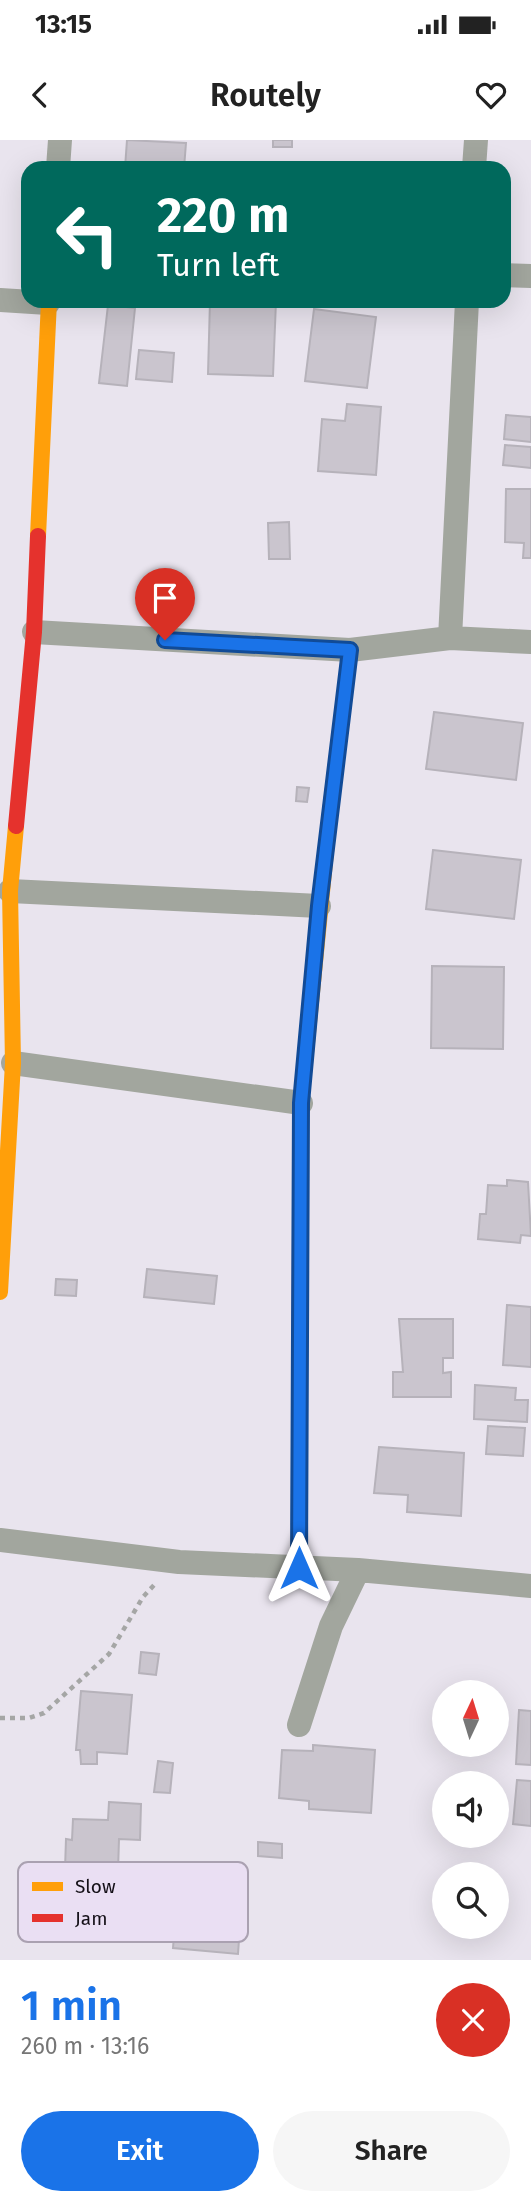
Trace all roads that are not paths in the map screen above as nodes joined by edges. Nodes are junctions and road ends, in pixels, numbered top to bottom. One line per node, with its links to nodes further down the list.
1 (60, 140): 3 (street)
2 (475, 140): 4 (street)
3 (58, 161)
4 (474, 161)
5 (511, 275): 6 (street)
6 (531, 276)
7 (0, 300): 8 (street)
8 (21, 301)
9 (48, 308): 11 (street)
10 (467, 308): 12 (street)
11 (34, 632): 14 (street); 15 (street)
12 (450, 638): 13 (street); 14 (street)
13 (531, 642)
14 (350, 650): 17 (street)
15 (7, 841): 16 (street)
16 (10, 891): 17 (street); 18 (street)
17 (319, 906): 19 (street)
18 (13, 1063): 19 (street); 20 (street)
19 (301, 1103): 22 (street)
20 (0, 1292)
21 (0, 1540): 22 (street)
22 (299, 1568): 23 (street)
23 (358, 1570): 24 (street); 25 (street)
24 (531, 1586)
25 (299, 1725)

